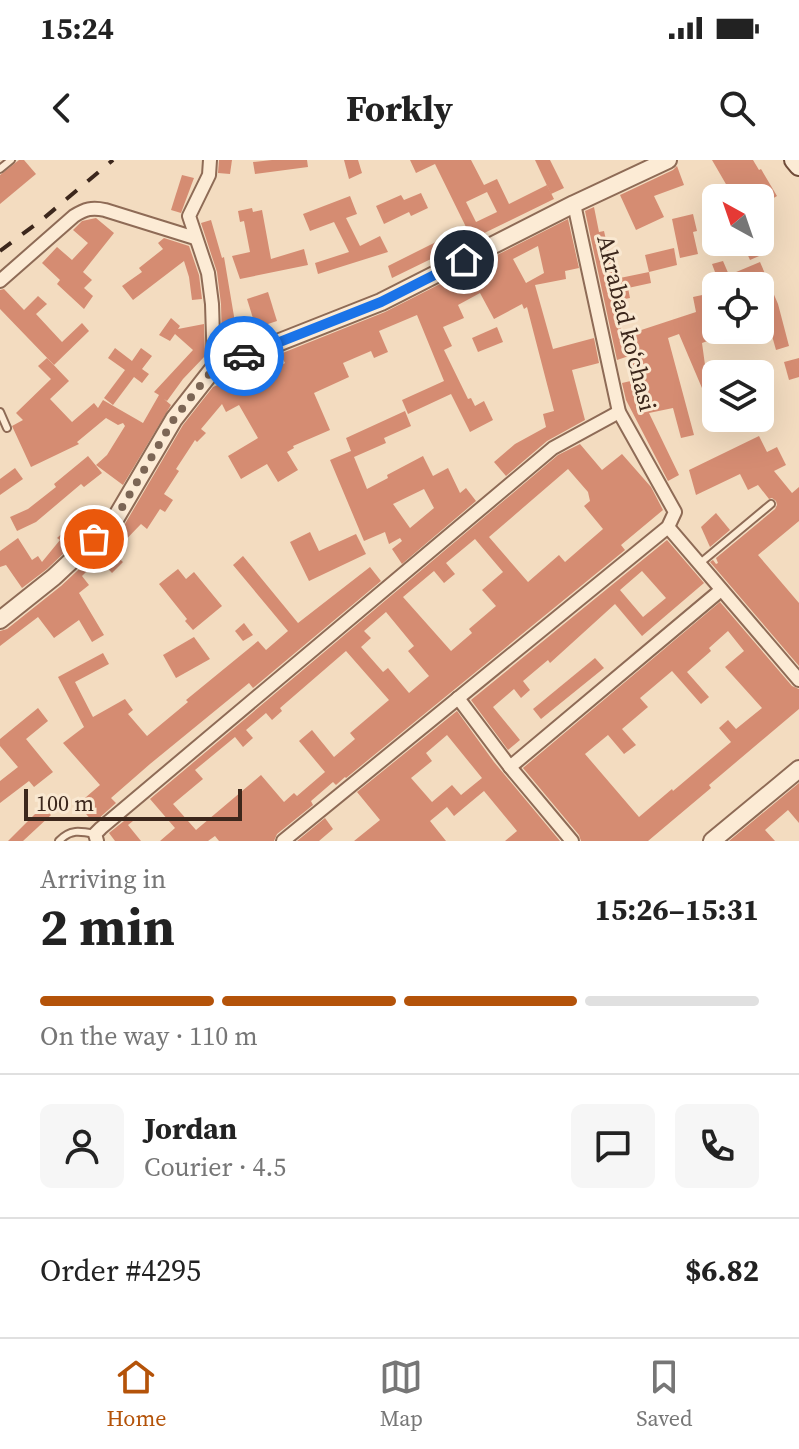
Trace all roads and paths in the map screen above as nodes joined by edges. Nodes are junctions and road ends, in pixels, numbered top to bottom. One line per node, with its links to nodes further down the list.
1 (11, 160): 6 (lane)
2 (210, 160): 8 (street)
3 (668, 160): 7 (street)
4 (794, 160): 5 (main road)
5 (799, 166)
6 (0, 169)
7 (574, 204): 10 (street); 12 (street, Akrabad koʻchasi)
8 (195, 238): 9 (street); 10 (street)
9 (0, 281)
10 (214, 368): 18 (street)
11 (0, 412): 13 (lane)
12 (619, 412): 15 (street, Akrabad koʻchasi); 23 (street)
13 (7, 428)
14 (771, 504): 16 (lane)
15 (668, 527): 16 (street); 20 (street)
16 (699, 564): 17 (street)
17 (721, 590): 19 (street); 21 (street)
18 (0, 620)
19 (799, 680)
20 (458, 698): 21 (street); 25 (street)
21 (510, 767): 26 (street)
22 (799, 769): 27 (street)
23 (96, 838): 24 (lane)
24 (59, 841)
25 (283, 841)
26 (572, 841)
27 (712, 841)

